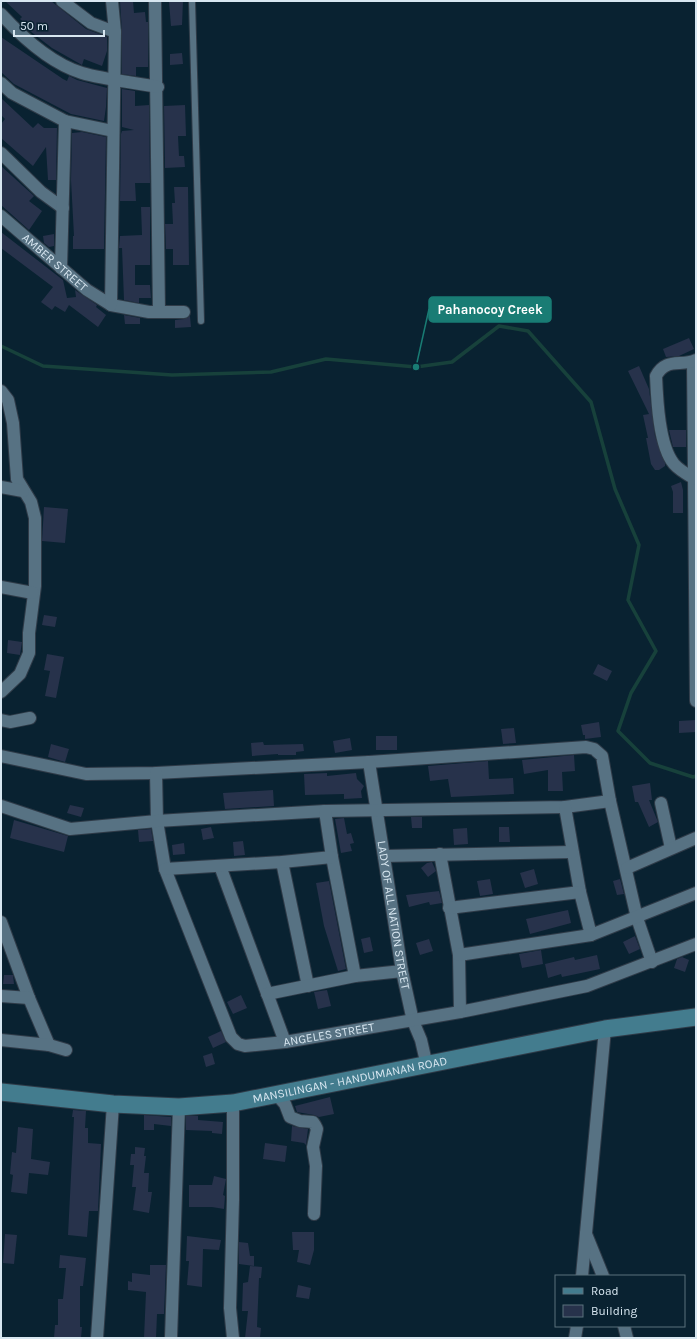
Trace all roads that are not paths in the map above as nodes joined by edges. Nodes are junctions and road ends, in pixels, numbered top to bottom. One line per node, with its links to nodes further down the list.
1 (62, 1): 6 (street)
2 (112, 1): 6 (street)
3 (155, 1): 9 (street)
4 (192, 1): 19 (lane)
5 (1, 14): 7 (street)
6 (115, 32): 7 (street)
7 (114, 78): 9 (street); 11 (street)
8 (1, 83): 10 (street)
9 (158, 87): 17 (street)
10 (65, 121): 11 (street); 13 (street)
11 (113, 131): 16 (street)
12 (1, 153): 13 (street)
13 (63, 208): 15 (street)
14 (1, 216): 15 (street, AMBER STREET)
15 (61, 268): 16 (street, AMBER STREET)
16 (111, 306): 17 (street)
17 (159, 312): 18 (street)
18 (184, 312)
19 (202, 321)
20 (694, 361): 22 (street); 22 (street)
21 (1, 391): 24 (street)
22 (695, 479): 25 (street)
23 (1, 487): 24 (street)
24 (23, 491): 27 (street)
25 (695, 530): 29 (street)
26 (1, 587): 27 (street)
27 (33, 593): 28 (street)
28 (1, 692)
29 (696, 701)
30 (30, 718): 31 (street)
31 (1, 720)
32 (1, 756): 34 (street)
33 (369, 762): 34 (street); 35 (street); 39 (street, LADY OF ALL NATION STREET)
34 (156, 773): 41 (street, ANGELES STREET)
35 (610, 801): 38 (street); 50 (street)
36 (661, 803): 43 (street)
37 (1, 806): 41 (street)
38 (565, 807): 39 (street); 44 (street)
39 (375, 809): 40 (street); 46 (street, LADY OF ALL NATION STREET)
40 (325, 811): 41 (street); 47 (street)
41 (157, 821): 51 (street, ANGELES STREET)
42 (696, 838): 43 (street)
43 (671, 848): 50 (street)
44 (572, 852): 45 (street); 52 (street)
45 (440, 854): 46 (street); 54 (street)
46 (384, 856): 62 (street, LADY OF ALL NATION STREET)
47 (332, 857): 48 (street); 63 (street)
48 (282, 862): 49 (street); 64 (street)
49 (220, 866): 51 (street); 65 (street)
50 (626, 868): 55 (street)
51 (165, 869): 73 (street, ANGELES STREET)
52 (580, 892): 54 (street); 57 (street)
53 (696, 894): 55 (street)
54 (449, 908): 60 (street)
55 (637, 918): 57 (street); 61 (street)
56 (1, 922): 59 (street)
57 (591, 935): 60 (street)
58 (696, 944): 61 (street, ANGELES STREET)
59 (7, 952): 67 (street)
60 (459, 955): 68 (street)
61 (652, 962): 68 (street, ANGELES STREET)
62 (402, 971): 63 (street); 70 (street, LADY OF ALL NATION STREET)
63 (355, 976): 64 (street)
64 (308, 986): 65 (street)
65 (267, 994): 73 (street)
66 (1, 996): 67 (street)
67 (29, 998): 74 (street)
68 (460, 1012): 70 (street, ANGELES STREET)
69 (696, 1017): 71 (street, MANSILINGAN - HANDUMANAN ROAD)
70 (413, 1021): 73 (street, ANGELES STREET); 76 (street, LADY OF ALL NATION STREET)
71 (605, 1028): 76 (street, MANSILINGAN - HANDUMANAN ROAD); 83 (street)
72 (1, 1040): 74 (street)
73 (285, 1042)
74 (49, 1045): 75 (street)
75 (66, 1050)
76 (427, 1066): 78 (street, MANSILINGAN - HANDUMANAN ROAD)
77 (1, 1092): 80 (street, MANSILINGAN - HANDUMANAN ROAD)
78 (277, 1095): 79 (street, MANSILINGAN - HANDUMANAN ROAD); 82 (street)
79 (233, 1103): 81 (street, MANSILINGAN - HANDUMANAN ROAD); 90 (street)
80 (113, 1104): 81 (street, MANSILINGAN - HANDUMANAN ROAD); 88 (street)
81 (180, 1107): 89 (street)
82 (314, 1214)
83 (586, 1233): 84 (street); 85 (street)
84 (582, 1275)
85 (603, 1275)
86 (576, 1327): 91 (street)
87 (624, 1327): 92 (street)
88 (97, 1338)
89 (171, 1338)
90 (233, 1338)
91 (575, 1338)
92 (627, 1338)

